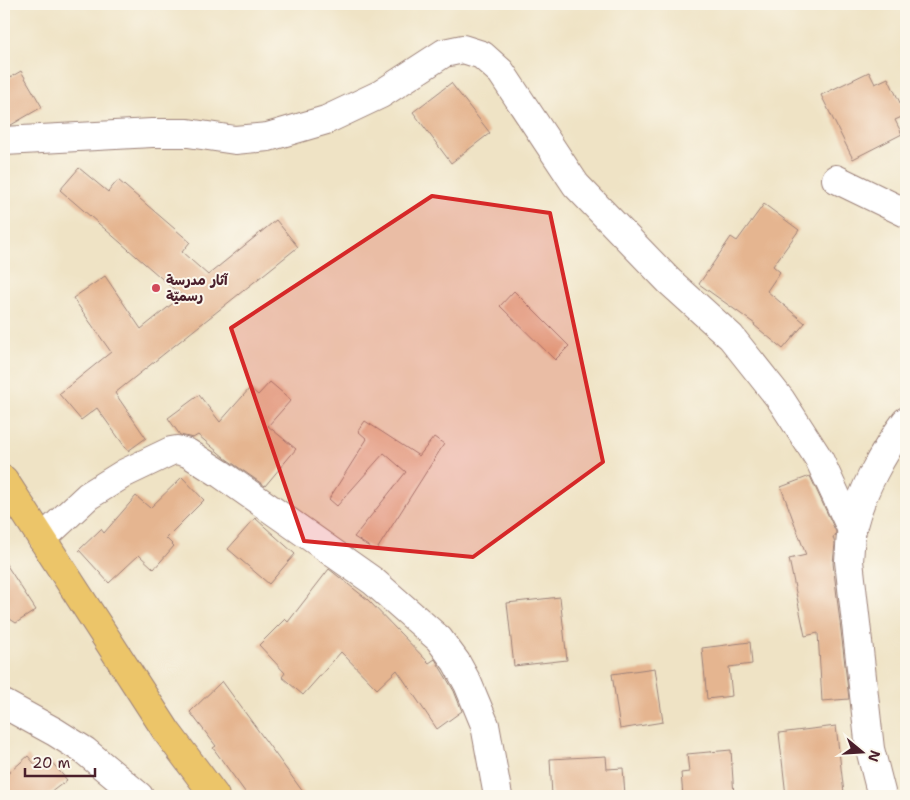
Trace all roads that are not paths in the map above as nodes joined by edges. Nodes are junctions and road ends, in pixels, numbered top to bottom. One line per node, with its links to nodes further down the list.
1 (4, 141): 6 (street)
2 (836, 179): 3 (street)
3 (906, 213)
4 (906, 421): 6 (street)
5 (4, 480): 7 (main road)
6 (852, 530): 12 (street)
7 (42, 539): 10 (main road); 11 (street)
8 (4, 704): 9 (street)
9 (140, 796)
10 (215, 796)
11 (498, 796)
12 (882, 796)

